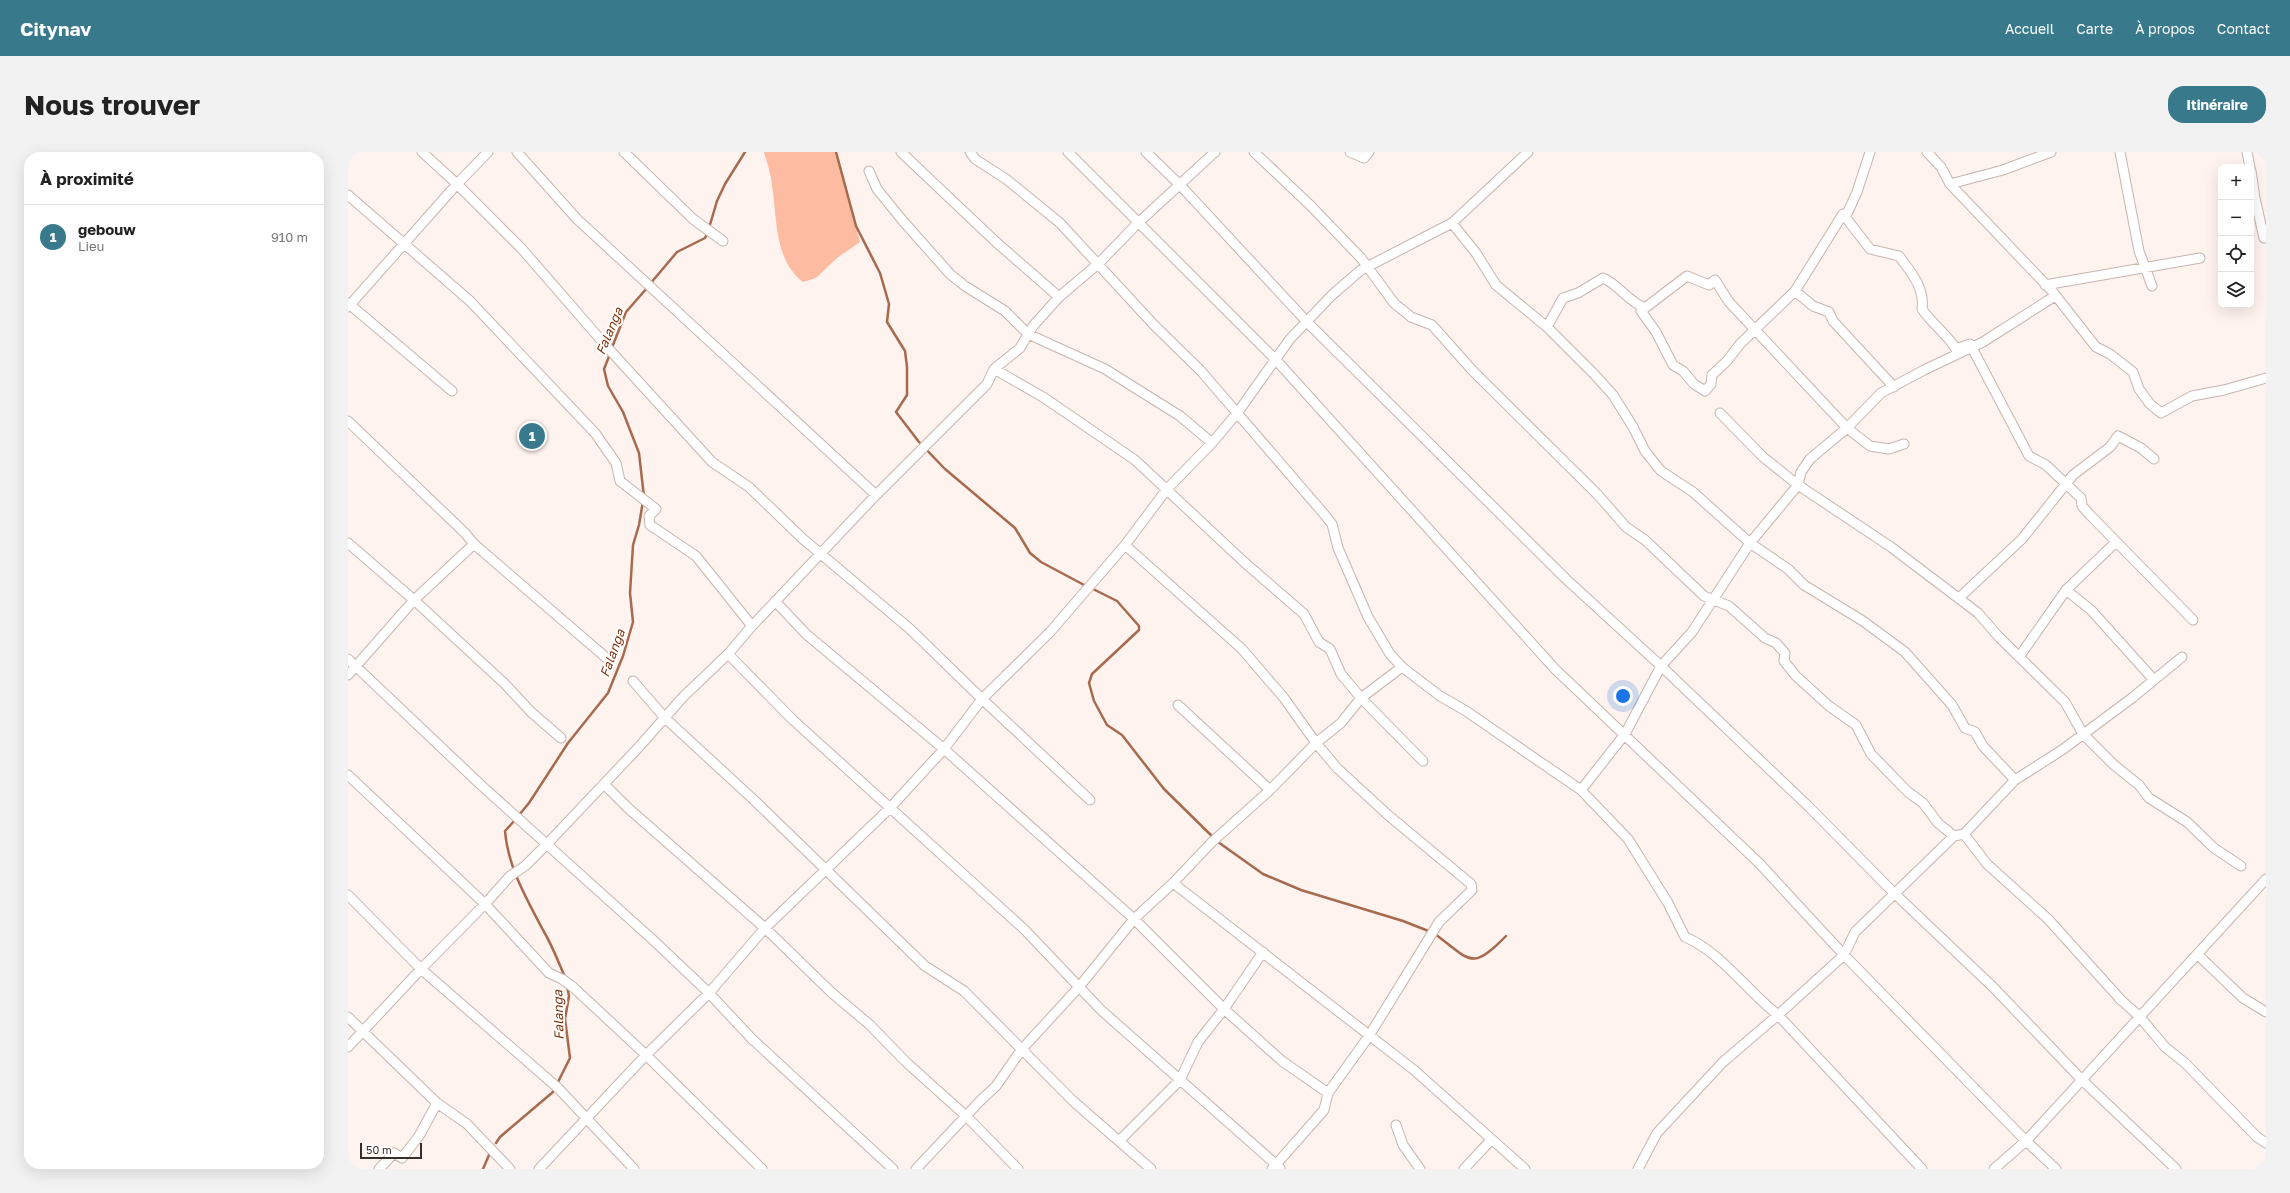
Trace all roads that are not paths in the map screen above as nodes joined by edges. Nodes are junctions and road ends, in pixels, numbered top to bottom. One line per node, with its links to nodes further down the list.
1 (422, 152): 21 (street)
2 (488, 152): 21 (street)
3 (517, 152): 63 (street)
4 (624, 152): 30 (street)
5 (900, 152): 40 (street)
6 (970, 152): 33 (street)
7 (1068, 152): 27 (street)
8 (1146, 152): 23 (street)
9 (1216, 152): 23 (street)
10 (1254, 152): 35 (street)
11 (1350, 152): 12 (street)
12 (1369, 152)
13 (1528, 152): 28 (street)
14 (1870, 152): 26 (street)
15 (1927, 152): 22 (street)
16 (2051, 152): 22 (street)
17 (2120, 152): 34 (street)
18 (2247, 152): 19 (street)
19 (2249, 164)
20 (869, 171): 46 (street)
21 (457, 184): 31 (street); 69 (street)
22 (1950, 184): 36 (street)
23 (1180, 185): 27 (street); 43 (street)
24 (2254, 191): 29 (street)
25 (348, 195): 31 (street)
26 (1844, 214): 38 (street); 47 (street)
27 (1138, 223): 33 (street); 48 (street)
28 (1452, 223): 35 (street); 44 (street)
29 (2264, 238)
30 (723, 241)
31 (404, 244): 41 (street); 76 (street)
32 (2200, 258): 34 (street)
33 (1098, 264): 40 (street); 53 (street)
34 (2143, 267): 36 (street); 37 (street)
35 (1364, 269): 43 (street); 73 (street)
36 (2046, 286): 39 (street)
37 (2152, 286)
38 (1795, 291): 45 (street); 51 (street)
39 (2055, 296): 47 (street); 50 (street)
40 (1059, 297): 46 (street)
41 (349, 305): 52 (street)
42 (1641, 311): 44 (street); 45 (street); 45 (street)
43 (1308, 323): 48 (street); 82 (street)
44 (1547, 327): 66 (street)
45 (1755, 328): 56 (street)
46 (1028, 334): 49 (street); 57 (street)
47 (1971, 348): 51 (street); 60 (street)
48 (1276, 360): 53 (street); 92 (street)
49 (994, 369): 62 (street); 63 (street)
50 (2266, 378)
51 (1894, 387): 56 (street)
52 (452, 391)
53 (1238, 412): 57 (street); 84 (street)
54 (1720, 413): 61 (street)
55 (348, 421): 67 (street)
56 (1847, 428): 58 (street); 61 (street)
57 (1212, 443): 62 (street)
58 (1904, 444)
59 (2154, 459): 60 (street)
60 (2067, 484): 64 (street); 71 (street)
61 (1798, 485): 66 (street); 71 (street)
62 (1167, 489): 68 (street); 88 (street)
63 (876, 495): 69 (street)
64 (2116, 542): 70 (street); 75 (street)
65 (348, 543): 72 (street)
66 (1750, 543): 73 (street); 99 (street)
67 (474, 544): 72 (street); 81 (street)
68 (1125, 545): 89 (street); 95 (street)
69 (820, 554): 74 (street); 89 (street)
70 (2066, 590): 78 (street); 86 (street)
71 (1960, 597): 78 (street)
72 (414, 600): 83 (street); 94 (street)
73 (1714, 600): 82 (street); 106 (street)
74 (776, 601): 76 (street); 96 (street)
75 (2193, 620)
76 (752, 626): 77 (street)
77 (728, 654): 91 (street); 104 (street)
78 (2019, 657): 93 (street)
79 (2182, 657): 86 (street)
80 (348, 659): 83 (street)
81 (610, 661)
82 (1661, 666): 92 (street); 112 (street)
83 (356, 667): 85 (street); 107 (street)
84 (1402, 667): 88 (street); 102 (street)
85 (348, 675)
86 (2154, 680): 93 (street)
87 (633, 682): 91 (street)
88 (1361, 698): 95 (street); 97 (street)
89 (982, 699): 96 (street); 103 (street)
90 (1178, 706): 101 (street)
91 (665, 718): 100 (street); 109 (street)
92 (1625, 734): 102 (street); 118 (street)
93 (2083, 734): 99 (street); 108 (street)
94 (561, 738)
95 (1316, 743): 101 (street); 129 (street)
96 (944, 749): 104 (street); 115 (street)
97 (1422, 761)
98 (348, 775): 114 (street)
99 (2015, 780): 105 (street)
100 (604, 784): 107 (street); 116 (street)
101 (1270, 790): 111 (street)
102 (1581, 790): 125 (street)
103 (1090, 800)
104 (889, 809): 109 (street); 121 (street)
105 (1964, 834): 106 (street); 127 (street)
106 (1954, 836): 112 (street)
107 (547, 844): 114 (street); 122 (street)
108 (2240, 866)
109 (825, 869): 116 (street); 131 (street)
110 (2266, 880): 119 (street)
111 (1173, 883): 115 (street); 117 (street)
112 (1894, 893): 118 (street); 134 (street)
113 (348, 895): 120 (street)
114 (485, 904): 120 (street); 132 (street)
115 (1134, 919): 121 (street); 123 (street)
116 (765, 928): 122 (street); 137 (street)
117 (1263, 952): 123 (street); 129 (street)
118 (1844, 955): 125 (street); 142 (street)
119 (2198, 955): 124 (street); 127 (street)
120 (421, 969): 128 (street); 138 (street)
121 (1079, 987): 131 (street); 133 (street)
122 (709, 993): 132 (street); 150 (street)
123 (1224, 1009): 133 (street); 135 (street)
124 (2266, 1012)
125 (1778, 1016): 157 (street); 158 (street)
126 (348, 1017): 128 (street)
127 (2140, 1017): 134 (street); 143 (street)
128 (362, 1031): 130 (street); 136 (street)
129 (1369, 1036): 135 (street); 140 (street)
130 (348, 1047)
131 (1022, 1049): 137 (street); 141 (street)
132 (646, 1055): 138 (street); 149 (street)
133 (1180, 1080): 141 (street); 144 (street)
134 (2082, 1080): 142 (street); 161 (street)
135 (1328, 1093): 144 (street)
136 (437, 1103): 145 (street); 146 (street)
137 (966, 1116): 151 (street); 152 (street)
138 (587, 1120): 147 (street); 148 (street)
139 (1396, 1125): 154 (street)
140 (1491, 1140): 155 (street); 156 (street)
141 (1119, 1141): 153 (street)
142 (2026, 1141): 159 (street); 160 (street)
143 (2266, 1142)
144 (1276, 1168)
145 (379, 1169)
146 (510, 1169)
147 (539, 1169)
148 (634, 1169)
149 (762, 1169)
150 (893, 1169)
151 (916, 1169)
152 (1018, 1169)
153 (1151, 1169)
154 (1420, 1169)
155 (1464, 1169)
156 (1525, 1169)
157 (1638, 1169)
158 (1922, 1169)
159 (1994, 1169)
160 (2056, 1169)
161 (2176, 1169)

